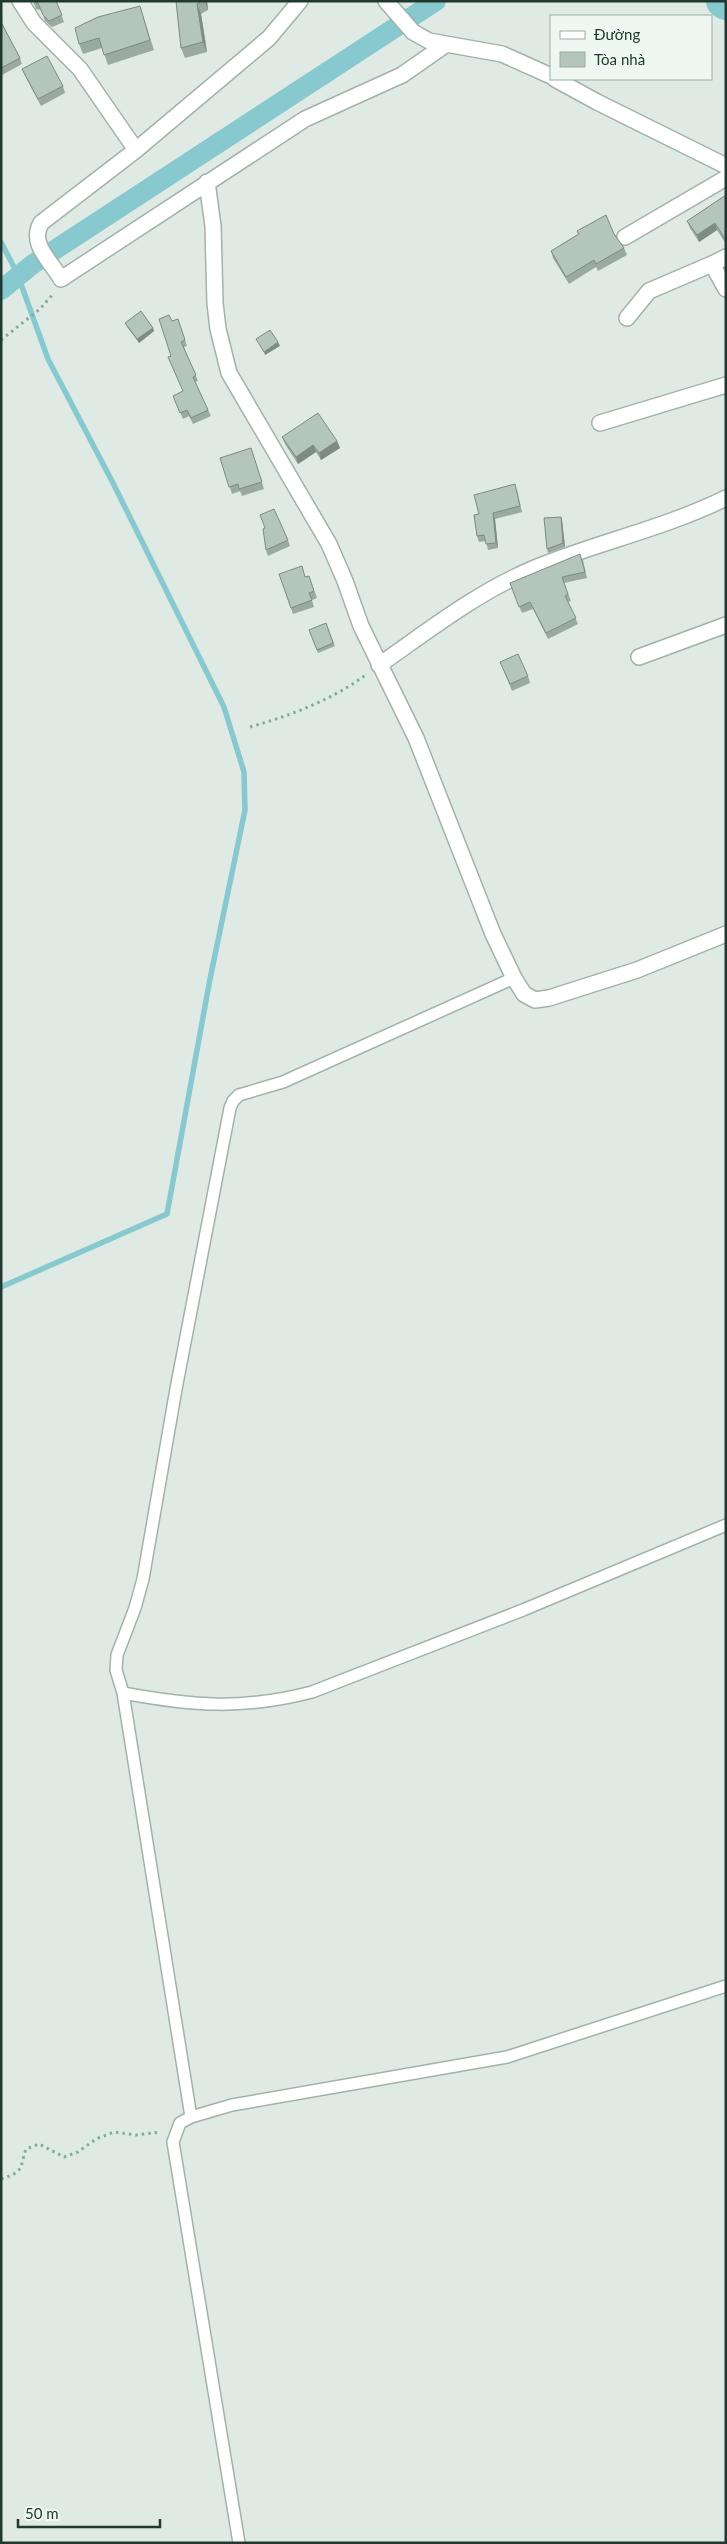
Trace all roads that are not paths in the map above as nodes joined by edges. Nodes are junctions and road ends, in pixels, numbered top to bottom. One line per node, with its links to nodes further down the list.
1 (20, 1): 7 (street)
2 (300, 1): 7 (street)
3 (391, 6): 4 (street)
4 (445, 45): 5 (street); 10 (street)
5 (550, 76)
6 (557, 80): 8 (street)
7 (136, 150): 10 (street)
8 (726, 166)
9 (726, 178): 11 (street)
10 (207, 182): 21 (street)
11 (625, 237)
12 (726, 257): 13 (street)
13 (712, 264): 14 (street); 15 (street)
14 (726, 289)
15 (627, 318)
16 (726, 385): 17 (street)
17 (600, 423)
18 (726, 498): 21 (street)
19 (726, 625): 20 (street)
20 (640, 658)
21 (379, 665): 23 (street)
22 (726, 934): 23 (street)
23 (514, 978): 25 (lane)
24 (726, 1525): 25 (lane)
25 (123, 1694): 27 (lane)
26 (726, 1986): 27 (lane)
27 (190, 2117): 28 (lane)
28 (239, 2543)

